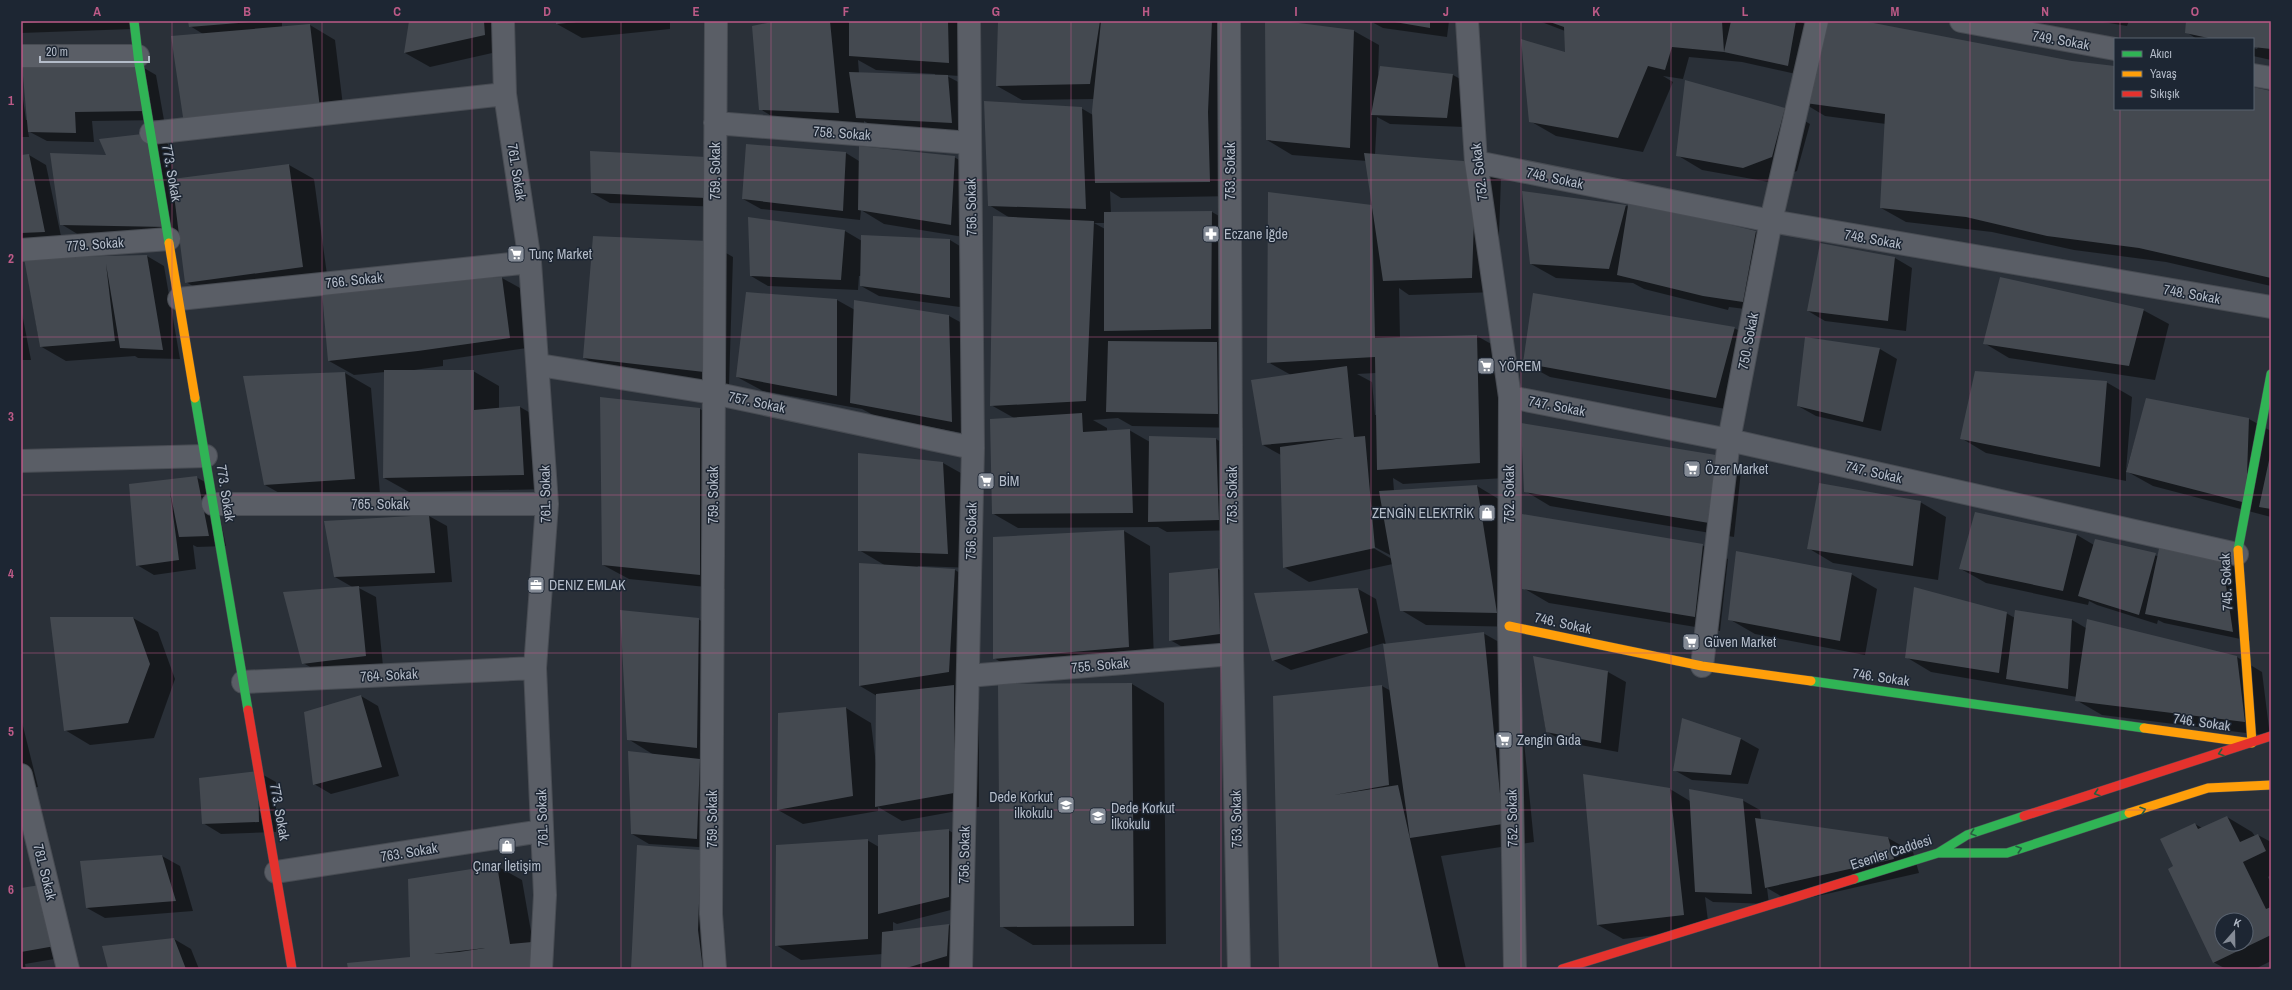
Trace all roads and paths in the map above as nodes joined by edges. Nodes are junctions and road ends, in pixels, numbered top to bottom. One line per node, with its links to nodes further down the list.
1 (134, 21): 11 (street, 773. Sokak)
2 (503, 21): 14 (street, 761. Sokak)
3 (716, 21): 15 (street, 759. Sokak)
4 (969, 21): 17 (street, 756. Sokak)
5 (1229, 21): 37 (street, 753. Sokak)
6 (1467, 21): 18 (street, 752. Sokak)
7 (1817, 21): 19 (street, 750. Sokak)
8 (1961, 21): 9 (street, 749. Sokak)
9 (2114, 49)
10 (21, 56): 11 (street)
11 (138, 56): 16 (street, 773. Sokak)
12 (2254, 75): 13 (street)
13 (2271, 78)
14 (505, 94): 16 (street); 22 (street, 761. Sokak)
15 (715, 123): 17 (street, 758. Sokak); 27 (street, 759. Sokak)
16 (151, 133): 20 (street, 773. Sokak)
17 (970, 143): 30 (street, 756. Sokak)
18 (1476, 162): 19 (street, 748. Sokak); 28 (street, 752. Sokak)
19 (1770, 221): 24 (street, 748. Sokak); 29 (street, 750. Sokak)
20 (169, 239): 21 (street, 779. Sokak); 23 (street, 773. Sokak)
21 (21, 250)
22 (530, 262): 23 (street, 766. Sokak); 25 (street, 761. Sokak)
23 (179, 298): 31 (street, 773. Sokak)
24 (2271, 307)
25 (539, 366): 27 (street, 757. Sokak); 34 (street, 761. Sokak)
26 (2271, 374): 35 (street, 745. Sokak)
27 (714, 393): 30 (street, 757. Sokak); 52 (street, 759. Sokak)
28 (1510, 397): 29 (street, 747. Sokak); 36 (street, 752. Sokak)
29 (1729, 440): 35 (street, 747. Sokak); 38 (street, 750. Sokak)
30 (973, 448): 40 (street, 756. Sokak)
31 (206, 456): 32 (street); 33 (street, 773. Sokak)
32 (21, 461)
33 (213, 504): 34 (street, 765. Sokak); 41 (street, 773. Sokak)
34 (547, 504): 39 (street, 761. Sokak)
35 (2237, 554): 43 (street, 745. Sokak)
36 (1509, 626): 38 (street, 746. Sokak); 55 (street, 752. Sokak)
37 (1232, 654): 40 (street, 755. Sokak); 54 (street, 753. Sokak)
38 (1702, 666): 43 (street, 746. Sokak)
39 (535, 668): 41 (street, 764. Sokak); 46 (street, 761. Sokak)
40 (968, 676): 53 (street, 756. Sokak)
41 (243, 682): 48 (street, 773. Sokak)
42 (2271, 736): 43 (street, Esenler Caddesi)
43 (2252, 743): 47 (street, Esenler Caddesi, one-way to 47)
44 (21, 776): 49 (street, 781. Sokak)
45 (2271, 785): 47 (street, one-way to 45)
46 (542, 831): 48 (street, 763. Sokak); 51 (street, 761. Sokak)
47 (1938, 853): 56 (street, Esenler Caddesi)
48 (276, 872): 50 (street, 773. Sokak)
49 (68, 969)
50 (292, 969)
51 (541, 969)
52 (716, 969)
53 (961, 969)
54 (1238, 969)
55 (1515, 969)
56 (1562, 969)

